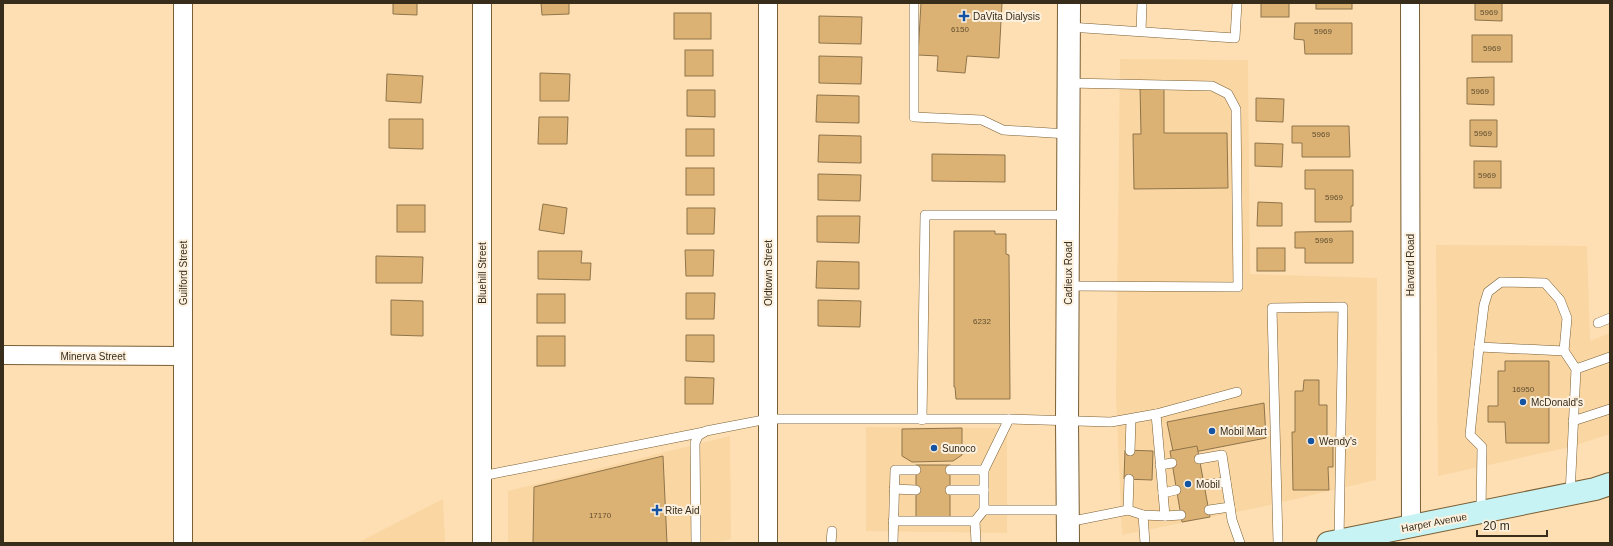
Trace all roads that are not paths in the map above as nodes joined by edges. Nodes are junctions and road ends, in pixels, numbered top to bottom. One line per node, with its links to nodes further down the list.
1 (183, 3): 20 (street, Guilford Street)
2 (482, 3): 40 (street, Bluehill Street)
3 (768, 3): 26 (street, Oldtown Street)
4 (914, 3): 12 (lane)
5 (1069, 3): 9 (street, Cadieux Road)
6 (1142, 3): 10 (lane)
7 (1237, 3): 10 (lane)
8 (1410, 3): 63 (street, Harvard Road)
9 (1069, 27): 10 (lane); 11 (street, Cadieux Road)
10 (1142, 31)
11 (1068, 82): 12 (street, Cadieux Road); 14 (lane)
12 (1068, 134): 13 (street, Cadieux Road)
13 (1068, 215): 14 (street, Cadieux Road); 28 (lane)
14 (1067, 286): 29 (street, Cadieux Road)
15 (1610, 318): 16 (lane)
16 (1598, 323)
17 (1479, 348): 18 (lane); 18 (lane); 56 (lane)
18 (1564, 351): 22 (lane)
19 (3, 356): 20 (street, Minerva Street)
20 (183, 356): 67 (street, Guilford Street)
21 (1610, 357): 22 (lane)
22 (1576, 369): 31 (lane)
23 (1237, 392): 25 (lane)
24 (1610, 409): 31 (lane)
25 (1156, 414): 30 (lane); 36 (lane)
26 (768, 419): 28 (lane); 32 (lane); 70 (street, Oldtown Street)
27 (1010, 419): 28 (lane); 29 (lane); 39 (lane)
28 (922, 420)
29 (1067, 420): 30 (lane); 62 (street, Cadieux Road)
30 (1131, 420): 33 (lane)
31 (1573, 421): 51 (lane)
32 (706, 431): 40 (lane); 69 (lane)
33 (1130, 451)
34 (1200, 459): 42 (lane)
35 (1172, 463): 36 (lane)
36 (1160, 465): 50 (lane)
37 (916, 470): 45 (lane)
38 (950, 470): 39 (lane)
39 (984, 470): 48 (lane)
40 (482, 476): 68 (street, Bluehill Street)
41 (1129, 479): 54 (lane)
42 (1226, 482): 44 (lane); 52 (lane)
43 (1610, 484): 51 (main road, Harper Avenue)
44 (1204, 485)
45 (894, 489): 46 (lane); 60 (lane)
46 (916, 490)
47 (950, 490): 48 (lane)
48 (984, 490): 53 (lane)
49 (1176, 490): 50 (lane)
50 (1163, 493): 59 (lane)
51 (1570, 495): 56 (main road, Harper Avenue)
52 (1230, 507): 55 (lane); 75 (lane)
53 (984, 510): 61 (lane); 62 (lane)
54 (1128, 510): 57 (lane); 62 (lane)
55 (1209, 510)
56 (1481, 512): 63 (main road, Harper Avenue)
57 (1143, 515): 59 (lane); 74 (lane)
58 (1181, 515): 59 (lane)
59 (1165, 516)
60 (893, 521): 61 (lane); 72 (lane)
61 (975, 521): 73 (lane)
62 (1068, 525)
63 (1411, 527): 65 (main road, Harper Avenue)
64 (832, 531): 71 (lane)
65 (1386, 537): 66 (main road, Harper Avenue)
66 (1333, 542): 76 (lane)
67 (183, 543)
68 (482, 543)
69 (696, 543)
70 (768, 543)
71 (832, 543)
72 (893, 543)
73 (976, 543)
74 (1145, 543)
75 (1240, 543)
76 (1278, 543)

